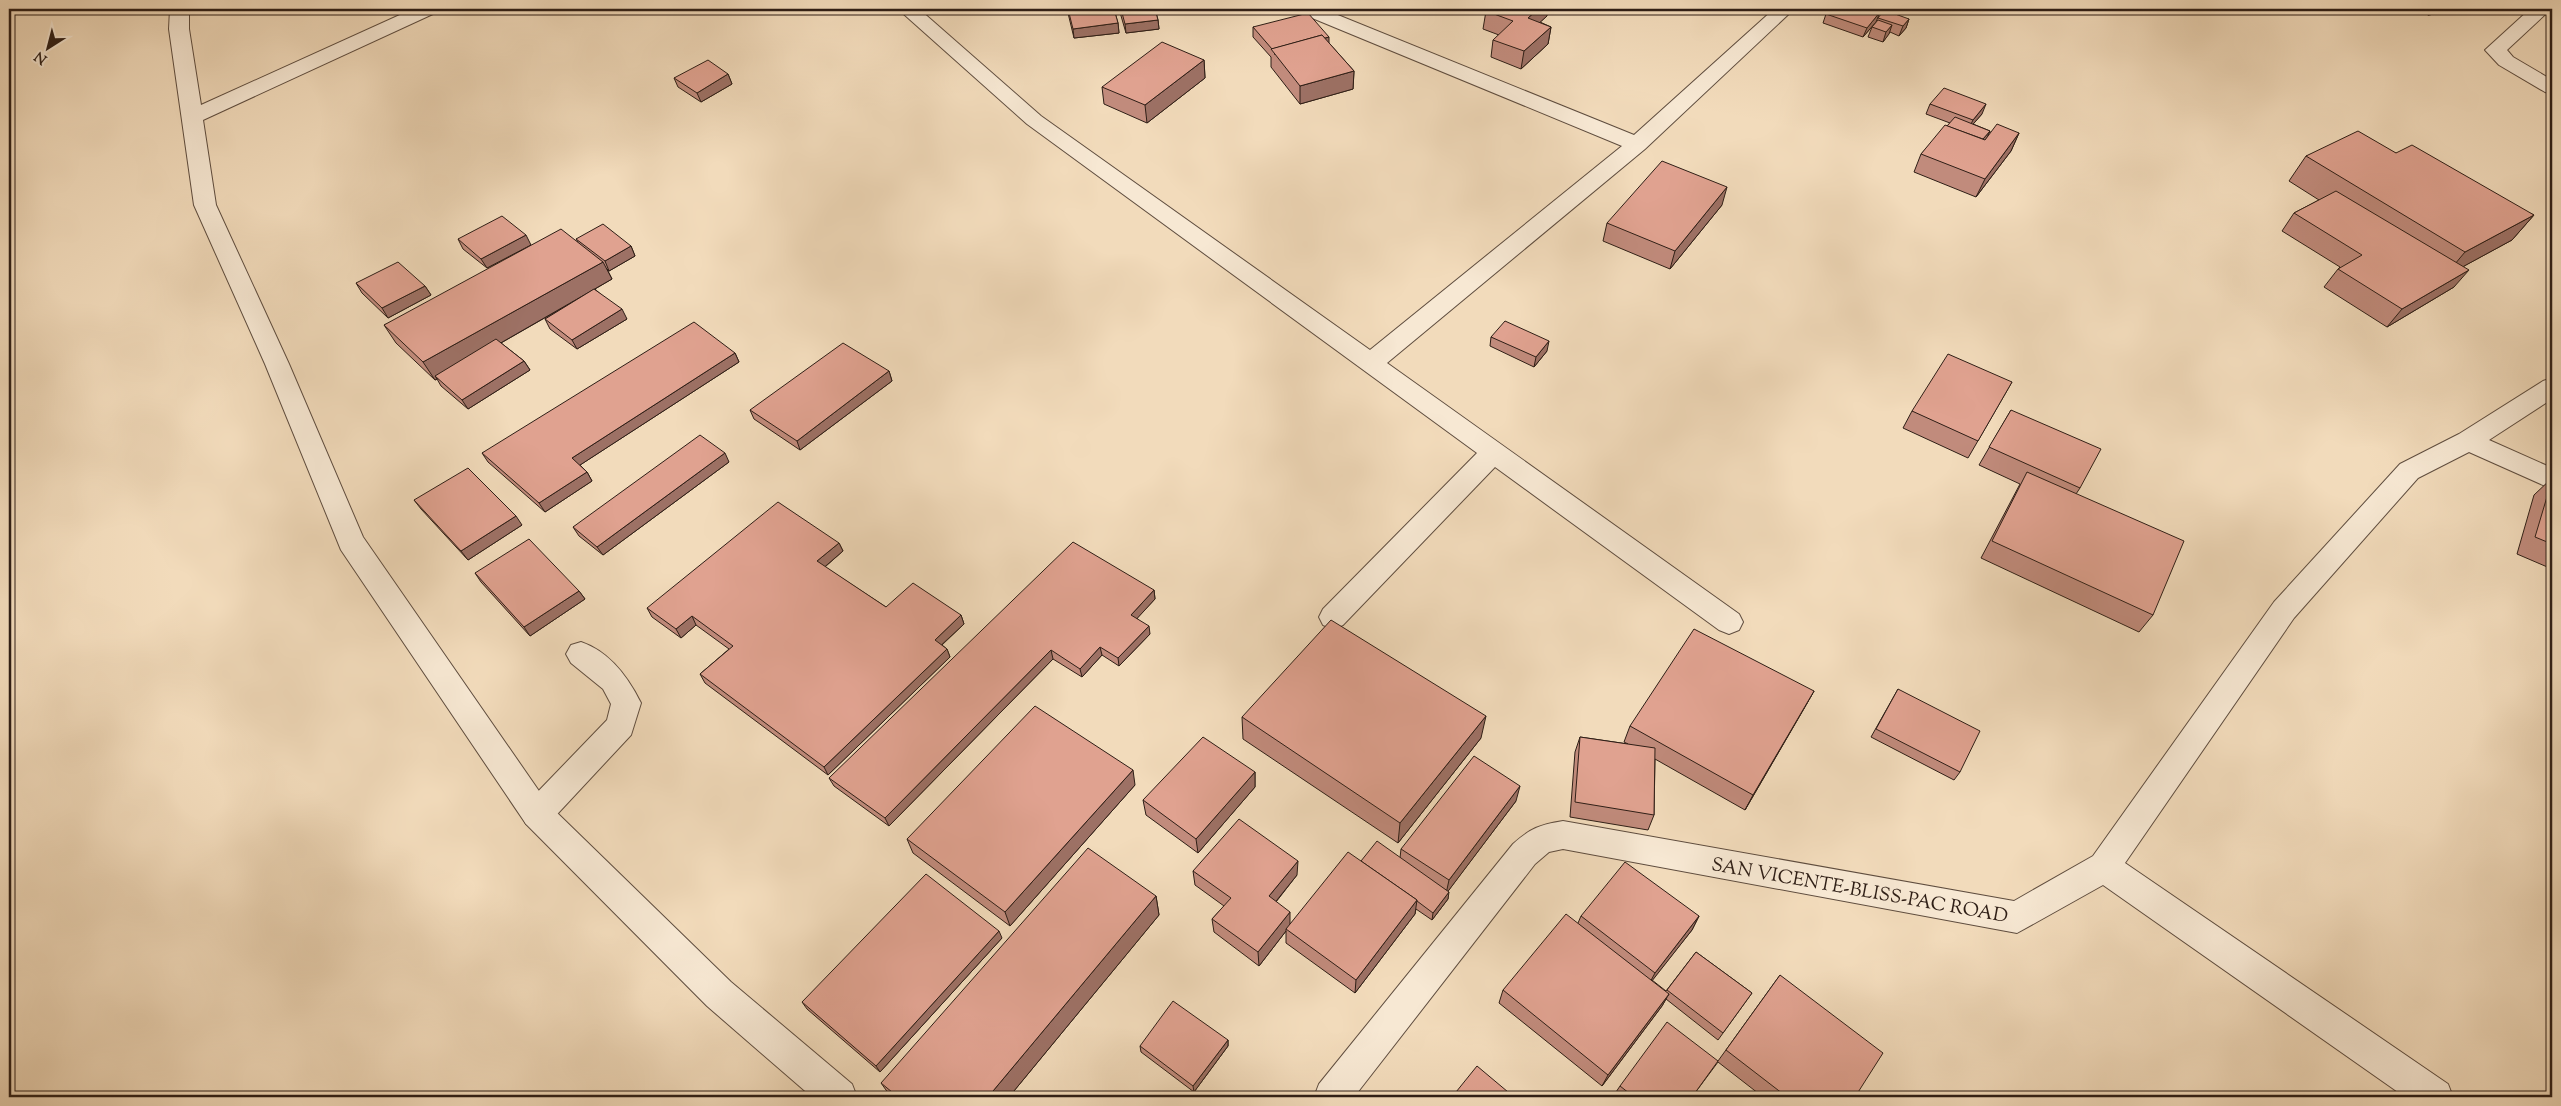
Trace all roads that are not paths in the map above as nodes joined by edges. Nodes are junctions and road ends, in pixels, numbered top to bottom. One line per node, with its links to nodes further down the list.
1 (179, 9): 8 (street)
2 (428, 9): 8 (street)
3 (908, 9): 10 (street)
4 (1307, 9): 9 (street)
5 (1785, 9): 9 (street)
6 (2541, 9): 7 (street)
7 (2552, 88)
8 (192, 117): 18 (street)
9 (1637, 144): 10 (street)
10 (1371, 363): 13 (street)
11 (2552, 387): 12 (street, SAN VICENTE-BLISS-PAC ROAD)
12 (2468, 440): 14 (street); 19 (street, SAN VICENTE-BLISS-PAC ROAD)
13 (1494, 452): 15 (street); 16 (street)
14 (2552, 479)
15 (1332, 617)
16 (1729, 622)
17 (581, 654): 18 (street)
18 (537, 814): 20 (street)
19 (2104, 868): 21 (street, SAN VICENTE-BLISS-PAC ROAD); 22 (street)
20 (839, 1097)
21 (1332, 1097)
22 (2435, 1097)

